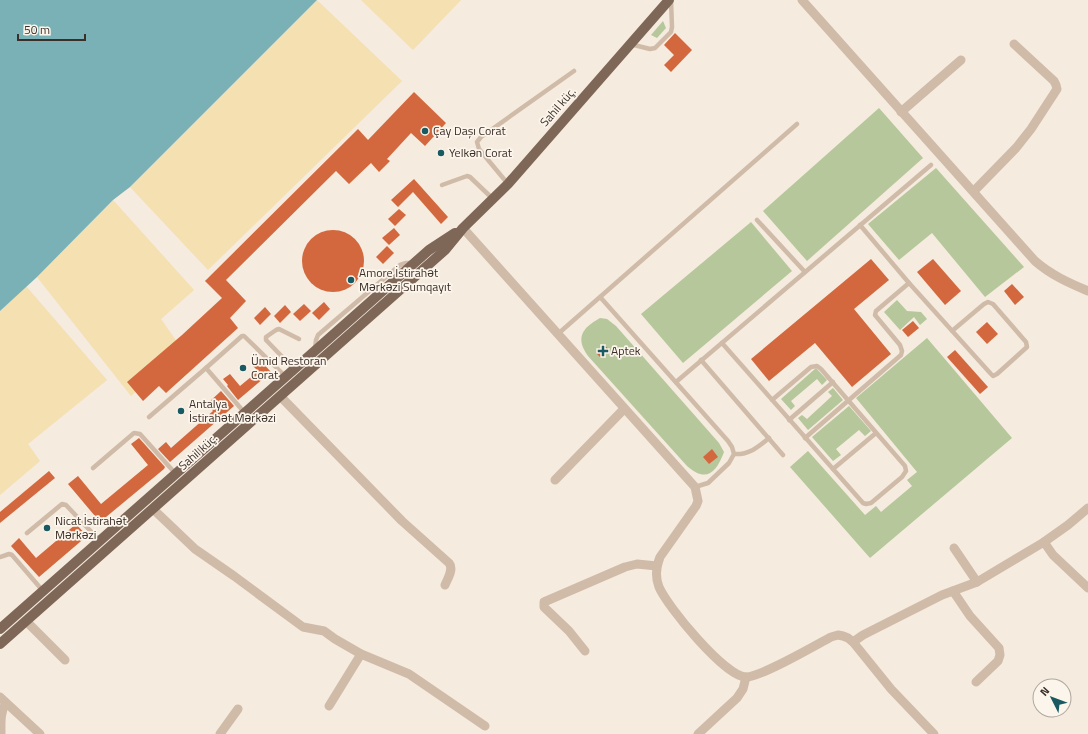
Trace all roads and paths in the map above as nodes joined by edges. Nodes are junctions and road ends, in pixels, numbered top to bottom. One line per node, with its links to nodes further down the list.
1 (802, 0): 7 (street)
2 (665, 2): 3 (main road, Sahil küç.); 3 (lane)
3 (630, 44): 10 (main road, Sahil küç.)
4 (1014, 44): 12 (street)
5 (962, 60): 7 (street)
6 (574, 71): 10 (lane)
7 (901, 112): 12 (street)
8 (797, 124): 20 (lane)
9 (931, 165): 15 (lane)
10 (508, 184): 13 (main road, Sahil küç.)
11 (442, 185): 13 (lane)
12 (974, 191): 19 (street)
13 (493, 199): 16 (main road, Sahil küç.)
14 (757, 220): 17 (lane)
15 (860, 225): 17 (lane); 18 (lane)
16 (463, 228): 22 (street); 27 (main road, Sahil küç.); 31 (main road, Sahil küç.)
17 (805, 272): 24 (lane)
18 (909, 283): 21 (lane); 33 (lane)
19 (1088, 291)
20 (601, 298): 22 (lane); 29 (lane)
21 (952, 331): 21 (lane)
22 (559, 333): 34 (street)
23 (299, 339): 27 (lane)
24 (722, 343): 25 (lane); 32 (lane)
25 (701, 360): 29 (lane); 39 (lane)
26 (206, 368): 28 (lane); 35 (lane); 36 (lane)
27 (294, 369): 28 (main road, Sahil küç.)
28 (285, 376): 35 (main road, Sahil küç.)
29 (676, 382): 41 (lane)
30 (833, 382): 32 (lane); 33 (lane); 37 (lane)
31 (280, 396): 49 (main road, Sahil küç.); 57 (street)
32 (772, 400): 37 (lane)
33 (849, 401): 38 (lane); 40 (lane)
34 (624, 408): 46 (street); 47 (street)
35 (244, 412): 45 (main road, Sahil küç.)
36 (149, 417)
37 (789, 420): 40 (lane)
38 (876, 433): 44 (lane); 44 (lane)
39 (768, 438): 41 (lane); 42 (lane)
40 (805, 438): 44 (lane)
41 (734, 454): 47 (lane)
42 (783, 455)
43 (93, 468): 45 (lane)
44 (833, 469)
45 (175, 473): 51 (main road, Sahil küç.)
46 (555, 480)
47 (695, 487): 55 (street)
48 (1088, 508): 52 (street)
49 (153, 509): 61 (main road, Sahil küç.); 66 (street)
50 (27, 533): 51 (lane)
51 (100, 541): 59 (main road, Sahil küç.)
52 (1044, 542): 56 (street); 58 (street)
53 (954, 548): 56 (street)
54 (0, 557): 59 (lane)
55 (657, 566): 65 (street); 68 (street)
56 (977, 582): 60 (street)
57 (445, 585)
58 (1088, 588)
59 (43, 591): 62 (main road, Sahil küç.)
60 (953, 591): 63 (street); 69 (street)
61 (26, 621): 64 (main road, Sahil küç.); 67 (street)
62 (0, 629)
63 (853, 642): 68 (street); 78 (street)
64 (0, 644)
65 (585, 651)
66 (361, 654): 71 (street); 73 (street)
67 (65, 660)
68 (746, 677): 77 (street)
69 (976, 682)
70 (3, 700): 74 (street); 75 (street)
71 (329, 706)
72 (238, 709): 76 (street)
73 (486, 726)
74 (1, 734)
75 (40, 734)
76 (220, 734)
77 (698, 734)
78 (934, 734)

